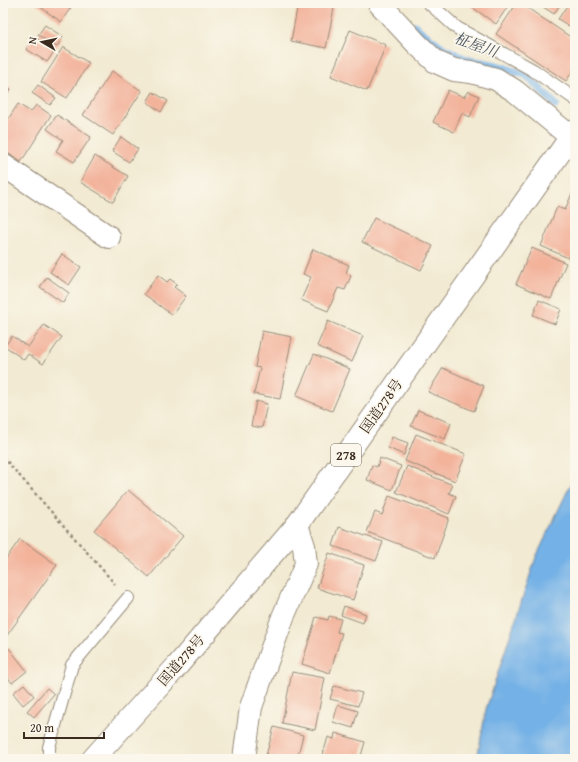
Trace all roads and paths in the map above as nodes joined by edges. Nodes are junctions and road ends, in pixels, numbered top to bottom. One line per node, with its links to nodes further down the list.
1 (379, 3): 4 (main road)
2 (429, 3): 3 (lane)
3 (575, 99)
4 (573, 134): 8 (main road, 国道278号 / 278)
5 (3, 165): 6 (main road)
6 (109, 237)
7 (3, 457): 9 (path)
8 (297, 525): 11 (main road, 国道278号 / 278); 12 (main road)
9 (128, 598): 10 (lane)
10 (49, 759)
11 (93, 759)
12 (244, 759)

